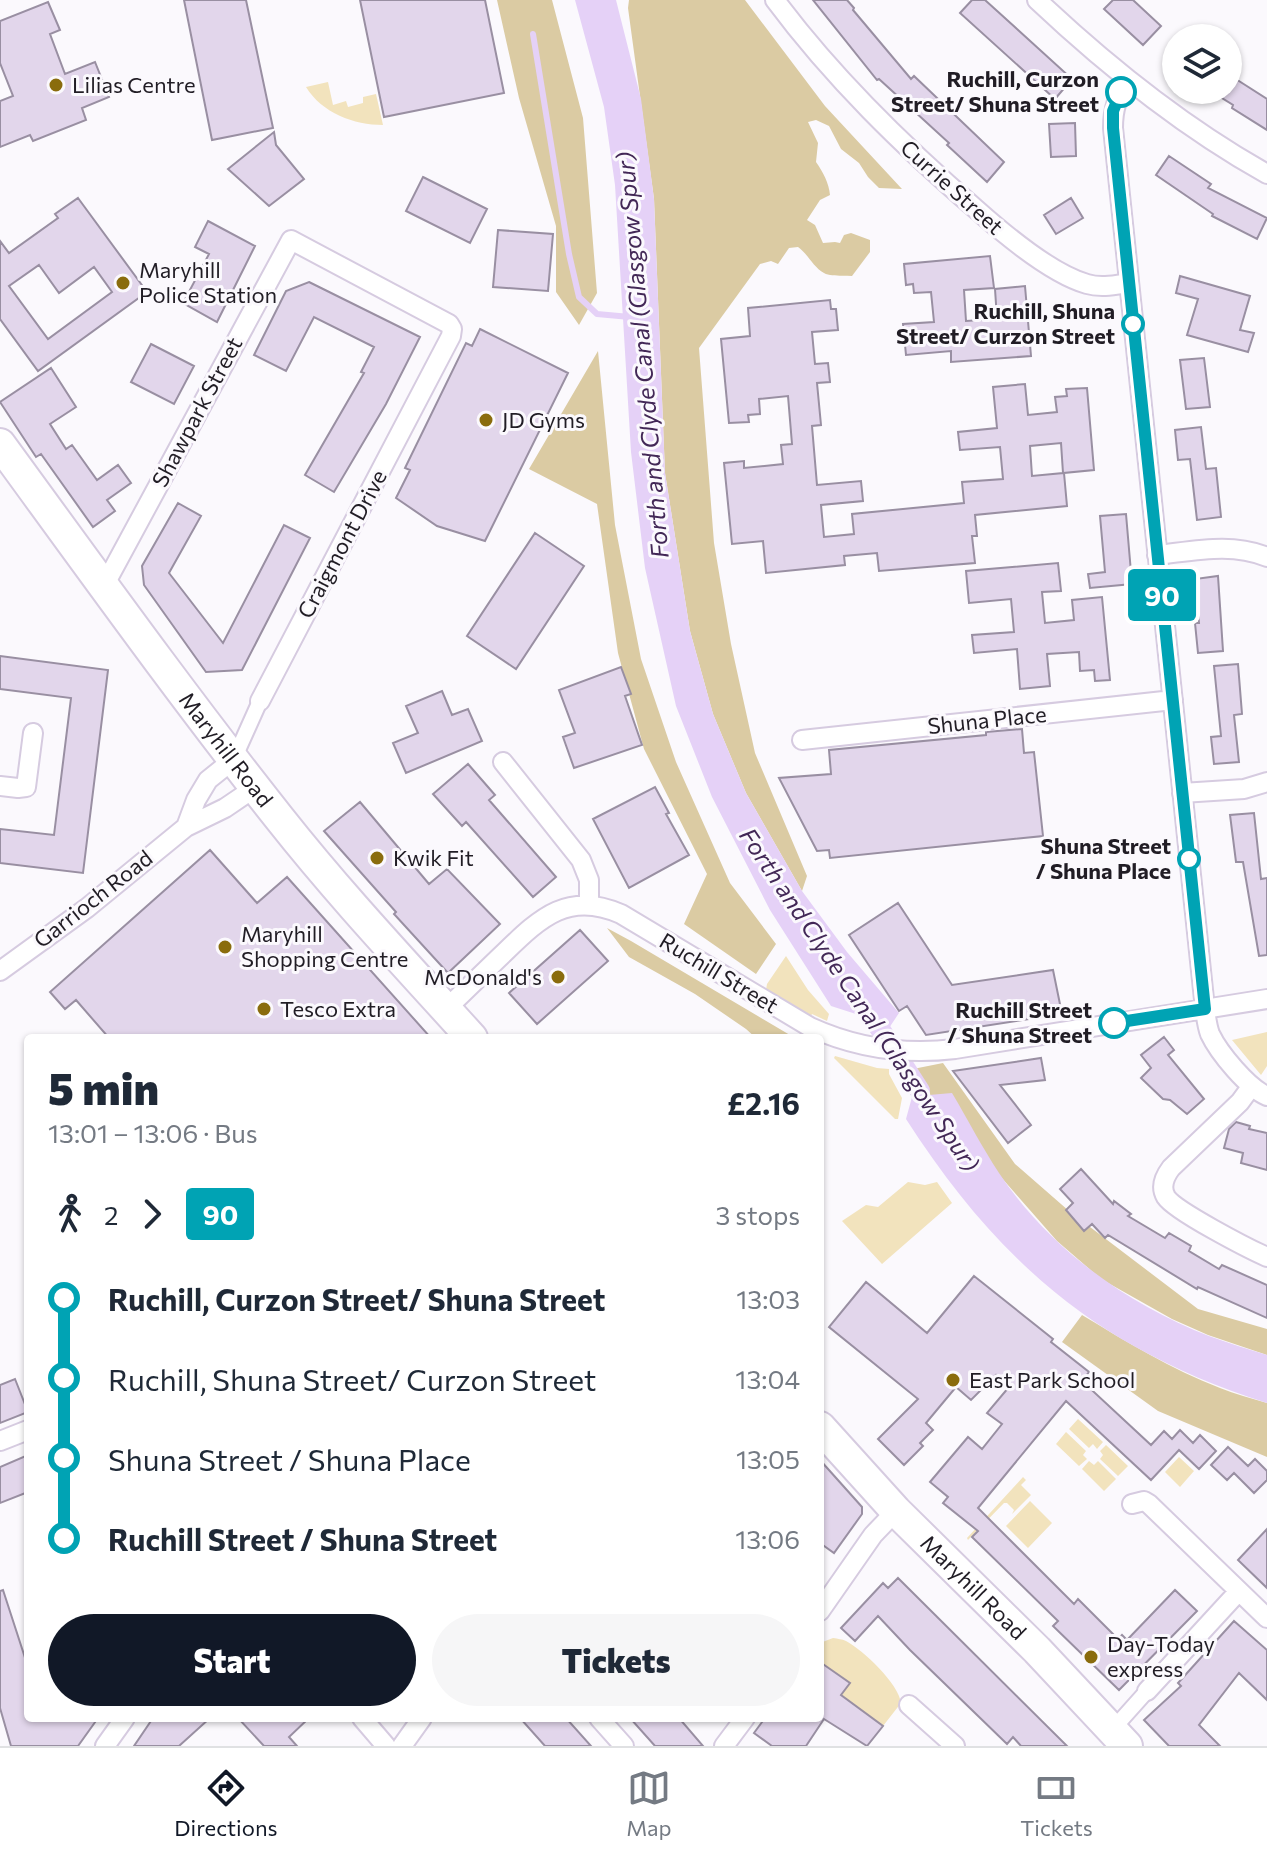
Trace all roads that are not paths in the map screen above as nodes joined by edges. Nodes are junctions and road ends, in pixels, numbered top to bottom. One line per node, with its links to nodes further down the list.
1 (775, 0): 5 (street, Currie Street)
2 (1037, 0): 3 (street)
3 (1129, 81): 4 (street); 5 (street)
4 (1267, 174)
5 (1129, 283): 8 (street)
6 (452, 329): 10 (street, Shawpark Street); 12 (street, Craigmont Drive)
7 (0, 444): 10 (main road, Maryhill Road)
8 (1157, 555): 9 (street); 11 (street)
9 (1267, 557)
10 (104, 586): 15 (main road, Maryhill Road)
11 (1173, 700): 14 (street, Shuna Place); 20 (street)
12 (260, 701): 15 (street, Craigmont Drive)
13 (33, 733): 18 (street)
14 (802, 740)
15 (233, 760): 19 (main road, Maryhill Road); 21 (street, Garrioch Road)
16 (503, 762): 22 (street)
17 (1267, 782): 20 (street)
18 (0, 786)
19 (256, 787): 21 (street, Garrioch Road); 25 (main road, Maryhill Road)
20 (1182, 793): 26 (street)
21 (186, 827): 23 (street, Garrioch Road)
22 (589, 905): 25 (street, Ruchill Street); 26 (street, Ruchill Street)
23 (0, 971)
24 (1267, 999): 26 (street, Ruchill Street)
25 (446, 1009): 27 (main road, Maryhill Road)
26 (1205, 1009): 28 (street)
27 (468, 1034)
28 (1259, 1091): 29 (street)
29 (1267, 1257)
30 (824, 1431): 34 (main road, Maryhill Road)
31 (24, 1432): 32 (street)
32 (0, 1441)
33 (1132, 1504): 35 (street)
34 (896, 1511): 36 (street); 45 (main road, Maryhill Road)
35 (1239, 1591): 37 (street); 38 (street)
36 (824, 1605)
37 (1267, 1618)
38 (1147, 1691): 45 (street)
39 (909, 1705): 51 (street)
40 (122, 1722): 46 (street)
41 (365, 1722): 47 (street)
42 (419, 1722): 48 (street)
43 (603, 1722): 49 (street)
44 (742, 1722): 50 (street)
45 (1120, 1737)
46 (105, 1746)
47 (386, 1746)
48 (402, 1746)
49 (624, 1746)
50 (724, 1746)
51 (955, 1746)

